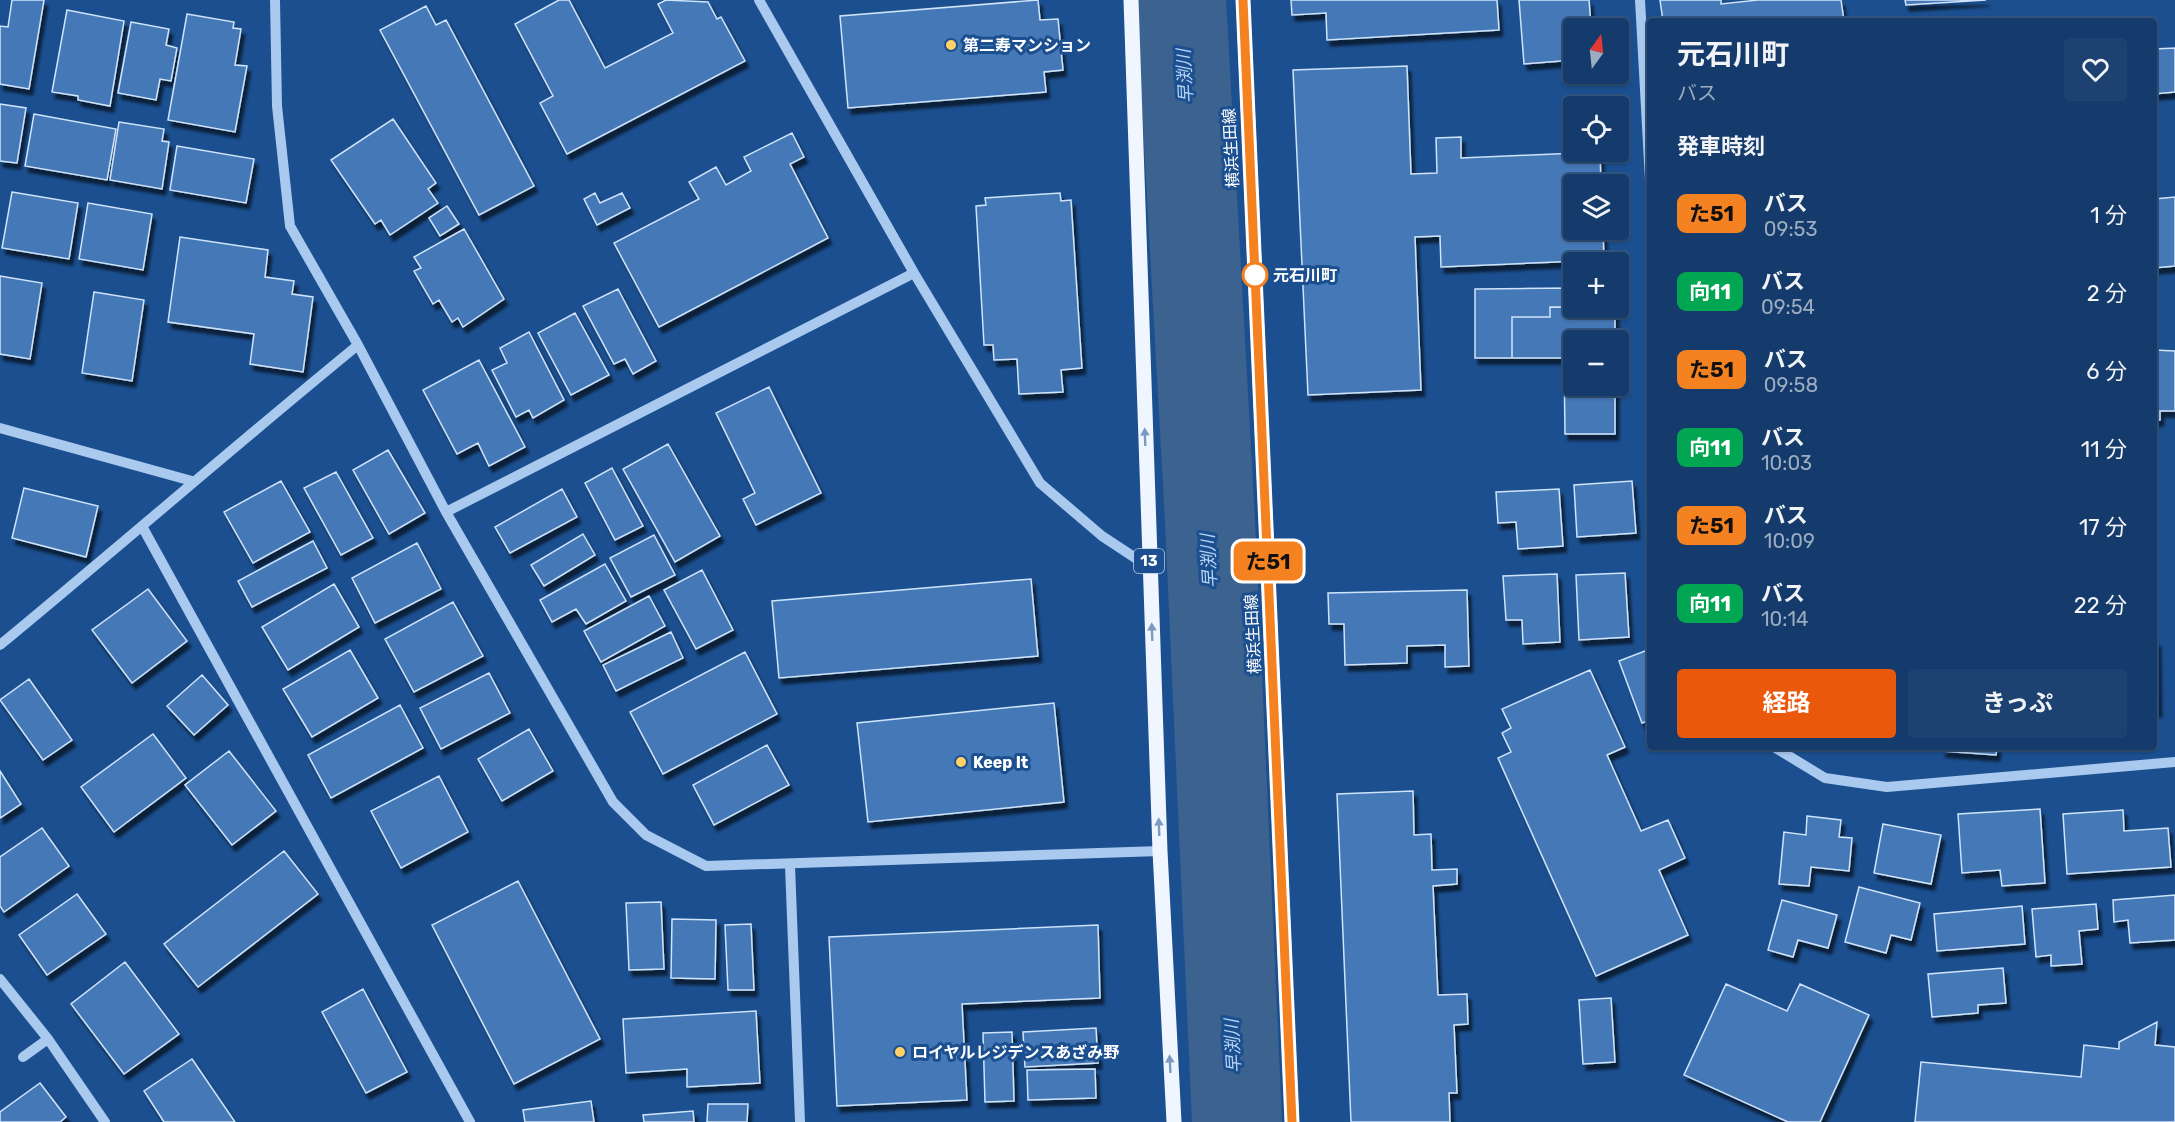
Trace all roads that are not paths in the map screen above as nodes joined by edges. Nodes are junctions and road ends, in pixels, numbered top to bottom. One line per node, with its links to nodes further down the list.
1 (275, 0): 8 (street)
2 (759, 0): 7 (street)
3 (1131, 0): 13 (main road, 13, one-way to 3)
4 (1243, 0): 26 (main road, 横浜生田線)
5 (1640, 0): 6 (street)
6 (1647, 126)
7 (914, 273): 11 (street); 13 (street)
8 (358, 345): 10 (street); 11 (street)
9 (0, 428): 10 (street)
10 (192, 481): 12 (street)
11 (446, 512): 18 (street)
12 (143, 528): 14 (street); 23 (street)
13 (1149, 567): 17 (main road, 13, one-way to 13)
14 (0, 645)
15 (1779, 750): 16 (street)
16 (2175, 762)
17 (1160, 851): 18 (street); 25 (main road, 13, one-way to 17)
18 (790, 866): 24 (street)
19 (0, 979): 20 (street)
20 (48, 1039): 21 (street); 22 (street)
21 (23, 1057)
22 (105, 1122)
23 (470, 1122)
24 (800, 1122)
25 (1173, 1122)
26 (1292, 1122)

